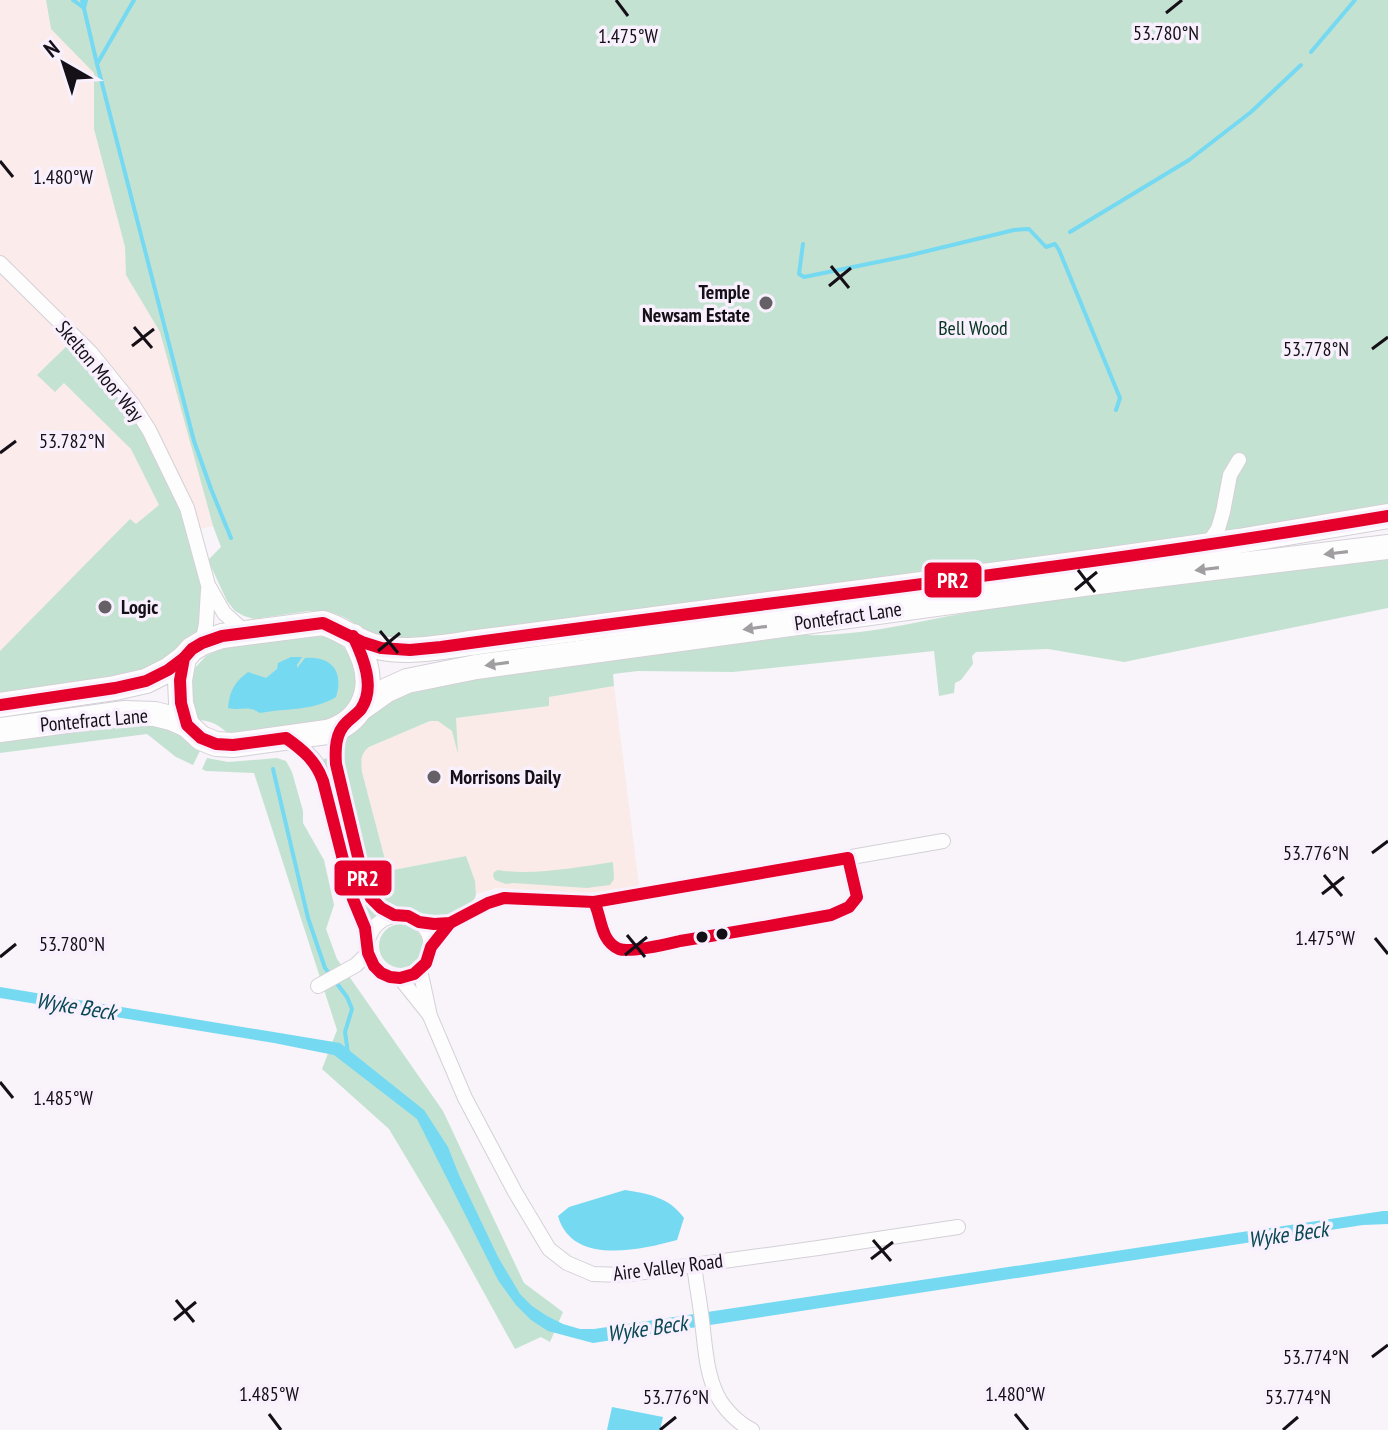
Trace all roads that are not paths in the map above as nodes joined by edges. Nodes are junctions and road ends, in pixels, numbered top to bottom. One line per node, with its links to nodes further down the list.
1 (0, 263): 8 (street, Skelton Moor Way)
2 (1239, 460): 3 (street)
3 (1223, 512): 5 (street); 6 (street)
4 (1388, 516): 5 (highway, Pontefract Lane)
5 (1239, 541): 6 (highway, Pontefract Lane)
6 (1207, 545): 10 (highway, Pontefract Lane)
7 (1388, 547): 13 (highway, Pontefract Lane, one-way to 13)
8 (208, 585): 9 (street, Skelton Moor Way); 11 (street, Skelton Moor Way)
9 (246, 634): 10 (highway); 11 (highway)
10 (353, 636): 13 (highway)
11 (193, 650): 12 (highway, Pontefract Lane); 14 (highway)
12 (0, 705)
13 (363, 707): 15 (highway)
14 (187, 725): 16 (highway, Pontefract Lane); 17 (highway)
15 (342, 727): 17 (highway); 19 (street)
16 (0, 730)
17 (286, 738): 23 (street)
18 (943, 841): 21 (street)
19 (394, 915): 20 (street); 23 (street)
20 (419, 922): 21 (street); 22 (street)
21 (450, 923): 22 (street)
22 (431, 947): 24 (street)
23 (368, 948): 25 (street); 26 (street)
24 (420, 970): 27 (street); 29 (street, Aire Valley Road)
25 (381, 973): 26 (street); 27 (street)
26 (341, 975): 28 (street)
27 (400, 978): 29 (street, Aire Valley Road)
28 (318, 986)
29 (430, 1016): 31 (street, Aire Valley Road)
30 (958, 1227): 31 (street, Aire Valley Road)
31 (694, 1264): 32 (street)
32 (752, 1430)

